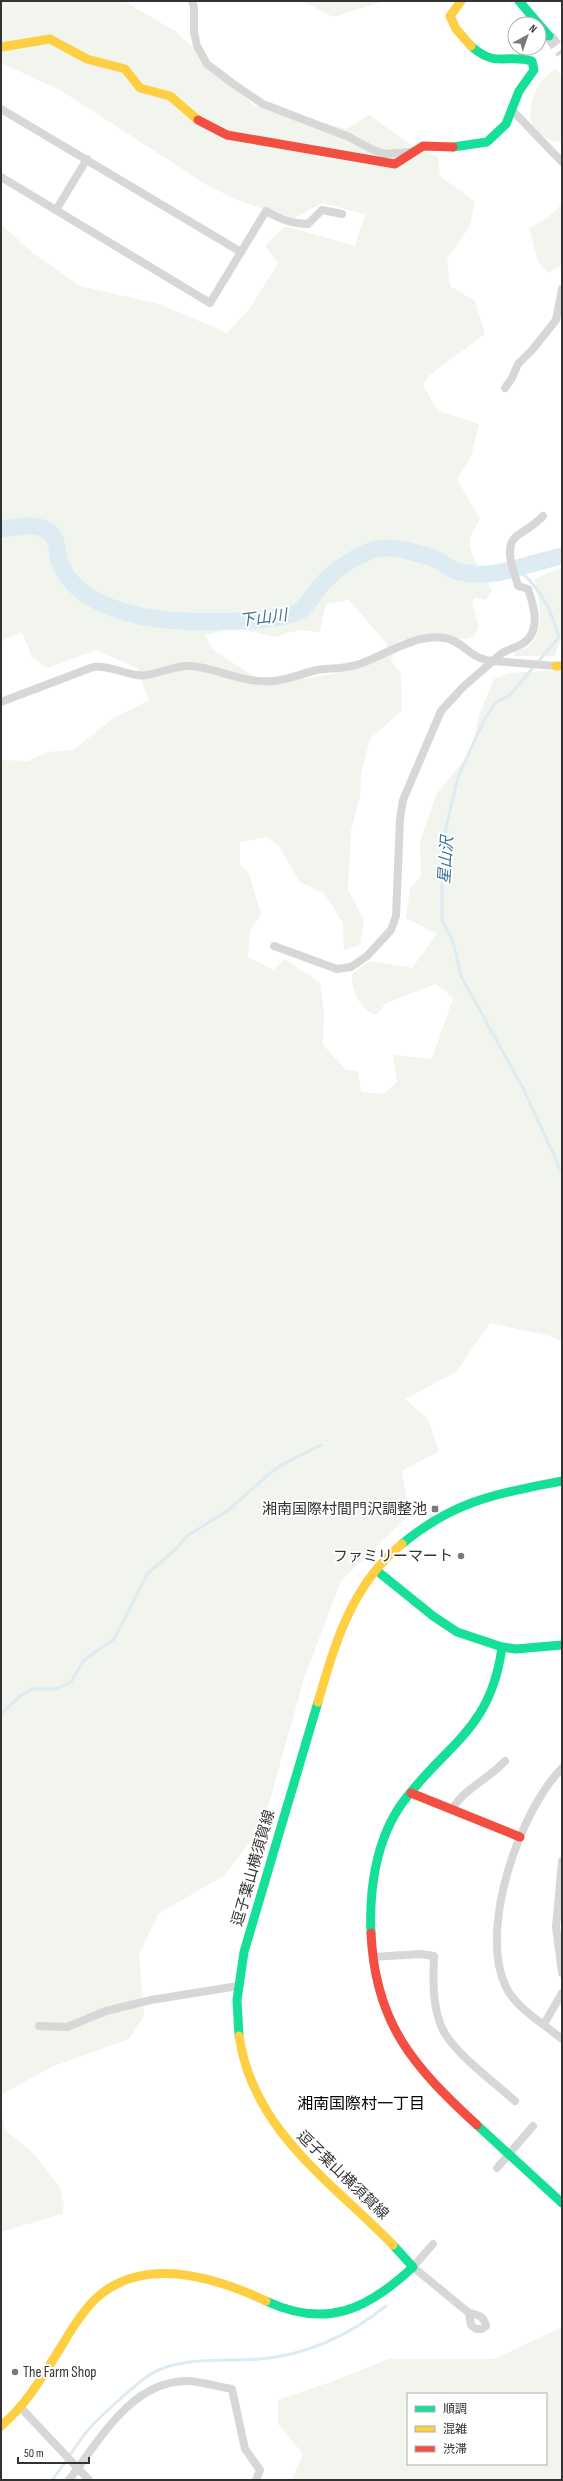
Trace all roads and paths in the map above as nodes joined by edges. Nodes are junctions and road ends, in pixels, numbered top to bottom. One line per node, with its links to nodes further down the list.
1 (192, 1): 8 (street)
2 (461, 1): 7 (street)
3 (519, 1): 4 (street)
4 (549, 36)
5 (1, 47): 8 (street)
6 (1, 109): 9 (street)
7 (512, 110): 8 (street); 10 (street)
8 (415, 151)
9 (87, 159): 12 (street); 14 (street)
10 (562, 162)
11 (1, 177): 12 (street)
12 (56, 210): 14 (street)
13 (342, 214): 14 (street)
14 (241, 252)
15 (562, 289): 16 (street)
16 (505, 388)
17 (543, 516): 18 (street)
18 (493, 661): 19 (street); 20 (street); 21 (street)
19 (559, 666)
20 (1, 702)
21 (274, 946)
22 (562, 1481): 23 (street, 逗子葉山横須賀線)
23 (376, 1570): 25 (street); 34 (street, 逗子葉山横須賀線)
24 (562, 1646): 25 (street)
25 (502, 1648): 28 (street)
26 (505, 1761): 29 (street)
27 (562, 1768): 30 (street)
28 (410, 1793): 29 (street); 32 (street)
29 (452, 1810): 30 (street)
30 (520, 1837): 36 (street)
31 (562, 1861): 33 (street)
32 (373, 1957): 39 (street); 41 (street)
33 (562, 1973)
34 (238, 1986): 37 (street); 45 (street, 逗子葉山横須賀線)
35 (562, 1993): 36 (street)
36 (544, 2024): 38 (street)
37 (39, 2026)
38 (562, 2039)
39 (515, 2101)
40 (533, 2126): 41 (street)
41 (509, 2154): 42 (street); 43 (street)
42 (497, 2168)
43 (561, 2200)
44 (433, 2244): 45 (street)
45 (413, 2267): 46 (street); 47 (street)
46 (469, 2313)
47 (21, 2408): 48 (street); 49 (street)
48 (1, 2426)
49 (78, 2468): 50 (street); 51 (street); 52 (street)
50 (69, 2480)
51 (89, 2480)
52 (256, 2480)

